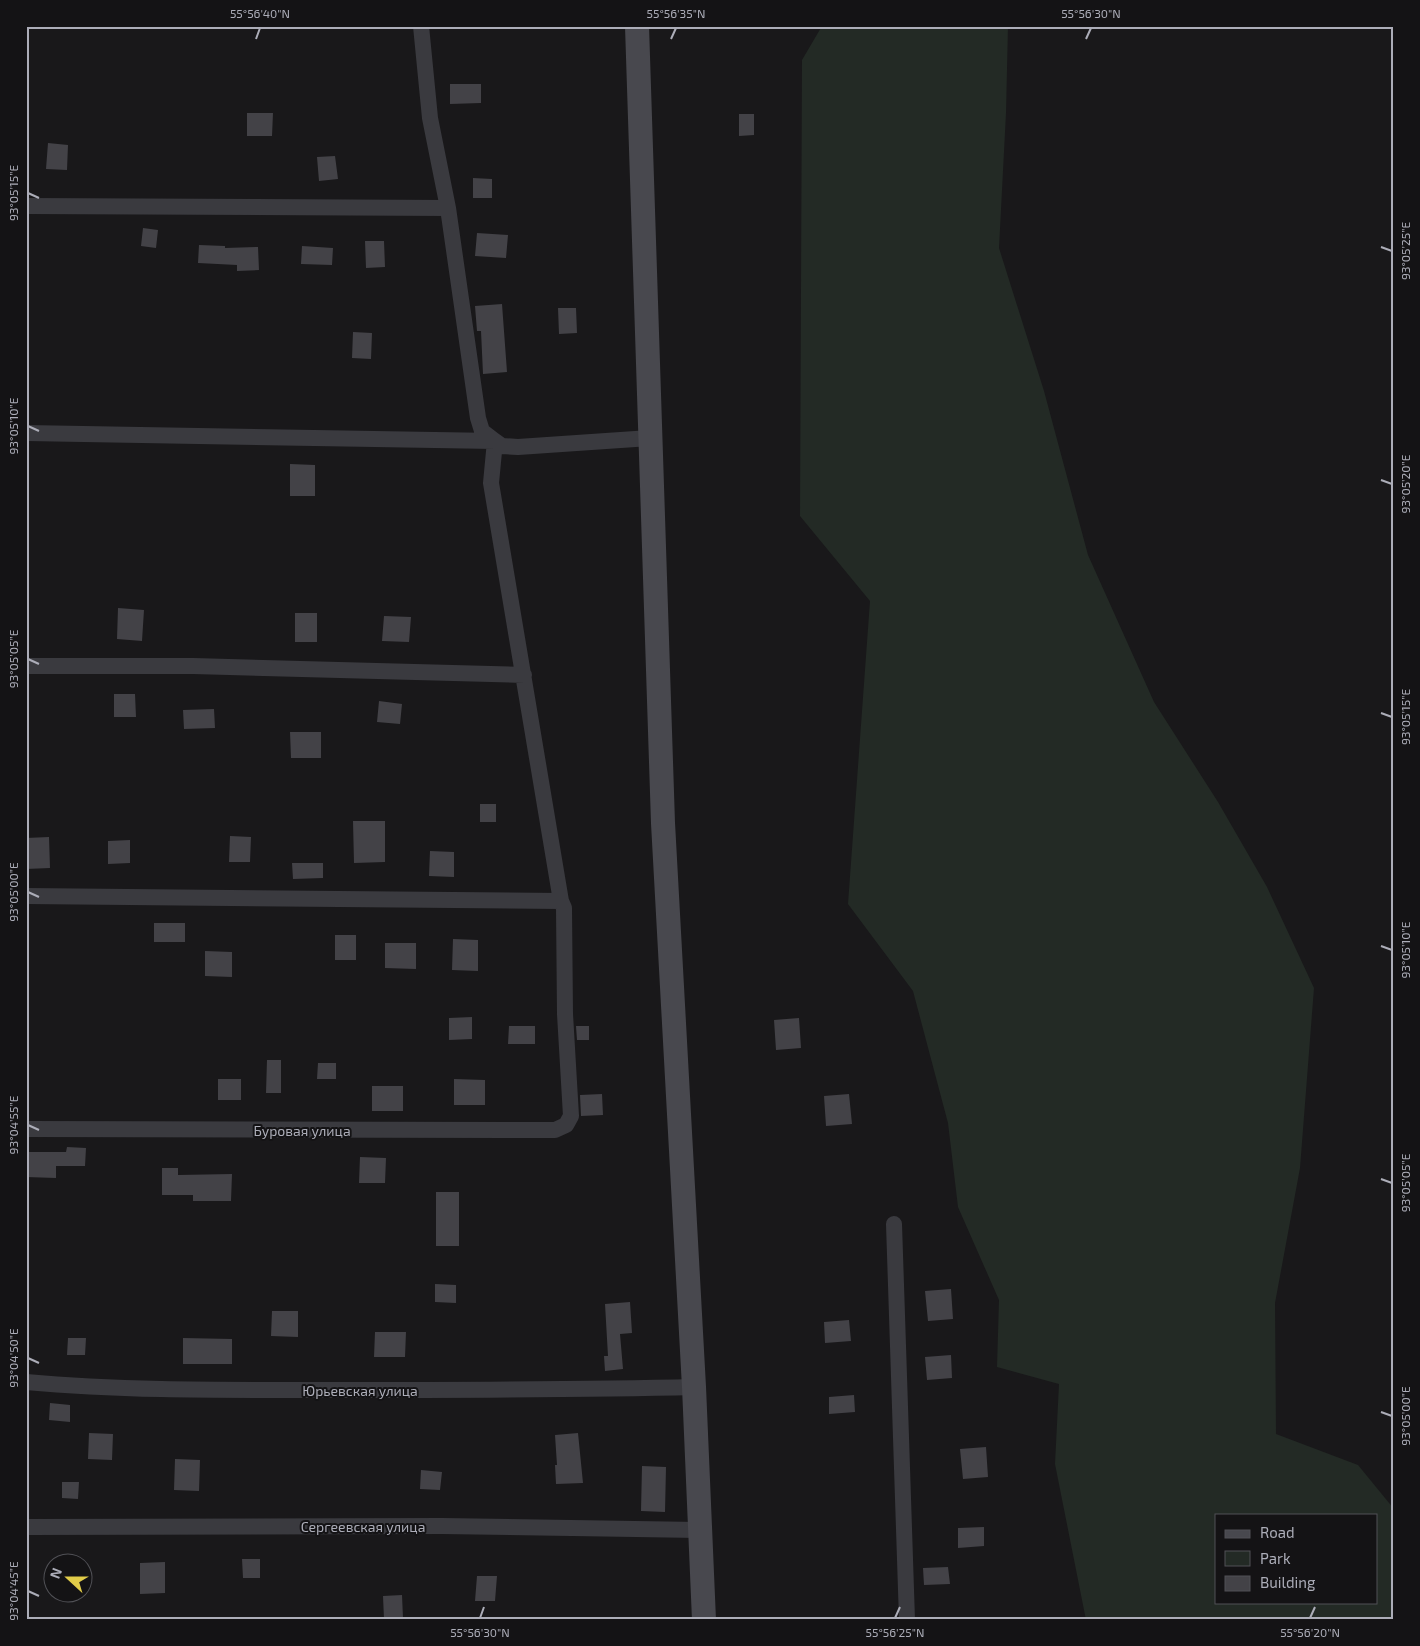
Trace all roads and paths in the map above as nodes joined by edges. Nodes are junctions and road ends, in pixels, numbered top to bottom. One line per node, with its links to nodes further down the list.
1 (421, 26): 4 (street)
2 (637, 26): 6 (main road)
3 (26, 206): 4 (street)
4 (448, 208): 7 (street)
5 (26, 433): 7 (street)
6 (650, 438): 7 (street); 15 (main road)
7 (495, 441): 9 (street)
8 (26, 666): 9 (street)
9 (524, 676): 11 (street)
10 (26, 896): 11 (street)
11 (561, 901): 12 (street, Буровая улица)
12 (26, 1129)
13 (894, 1224): 19 (street)
14 (26, 1382): 15 (street, Юрьевская улица)
15 (694, 1387): 17 (main road)
16 (26, 1527): 17 (street, Сергеевская улица)
17 (699, 1530): 18 (main road)
18 (704, 1620)
19 (907, 1620)

